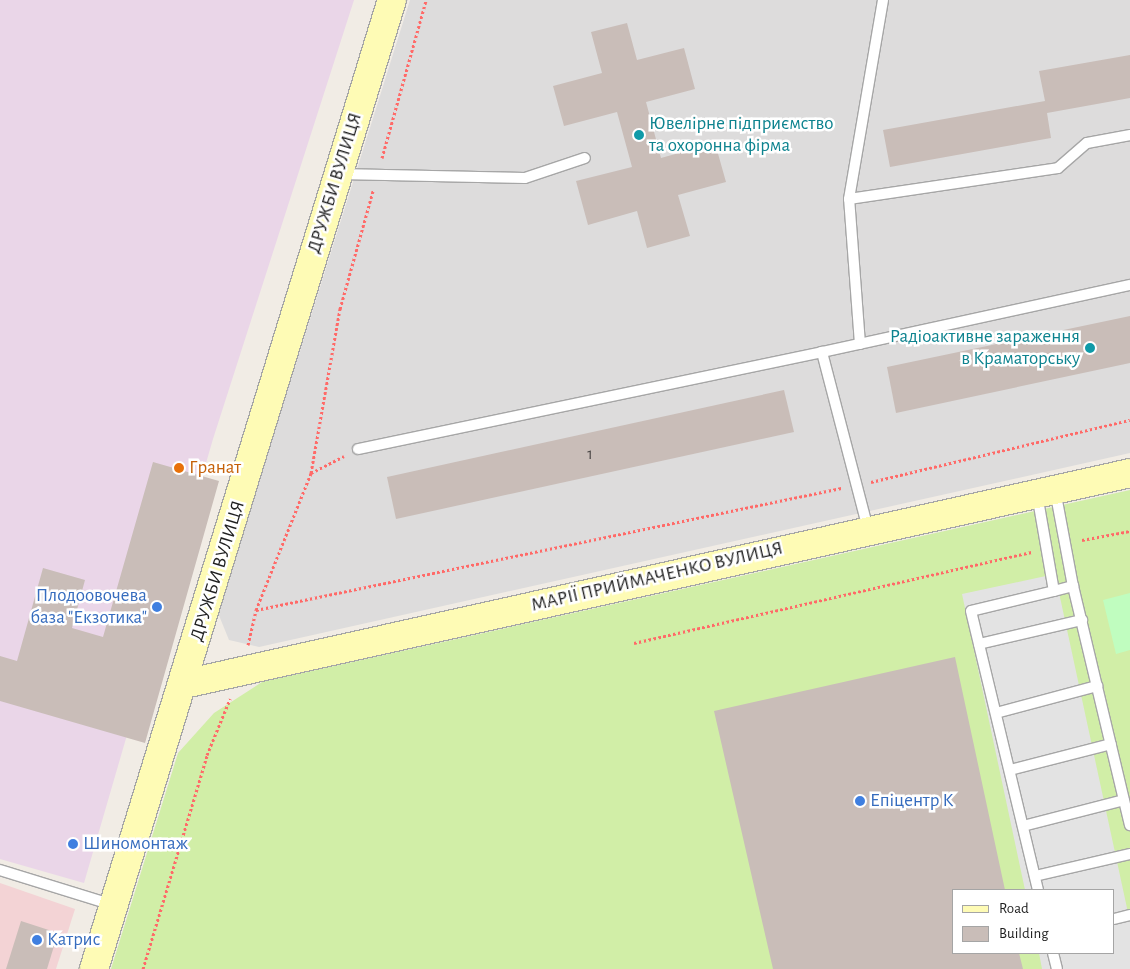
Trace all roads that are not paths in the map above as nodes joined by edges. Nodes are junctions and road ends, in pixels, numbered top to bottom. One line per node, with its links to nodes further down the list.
1 (392, 0): 5 (street, ДРУЖБИ ВУЛИЦЯ)
2 (883, 0): 6 (lane)
3 (1130, 135): 6 (lane)
4 (585, 158): 5 (lane)
5 (338, 174): 18 (street, ДРУЖБИ ВУЛИЦЯ)
6 (848, 199): 8 (lane)
7 (1130, 284): 8 (lane)
8 (860, 344): 9 (lane)
9 (822, 352): 10 (lane); 13 (lane)
10 (358, 449)
11 (1130, 473): 12 (street, МАРІЇ ПРИЙМАЧЕНКО ВУЛИЦЯ)
12 (1046, 492): 13 (street, МАРІЇ ПРИЙМАЧЕНКО ВУЛИЦЯ); 14 (lane); 15 (lane)
13 (868, 530): 18 (street, МАРІЇ ПРИЙМАЧЕНКО ВУЛИЦЯ)
14 (1074, 586): 15 (lane); 16 (lane)
15 (1054, 591): 17 (lane)
16 (1082, 620): 17 (lane); 19 (lane)
17 (979, 644): 20 (lane)
18 (184, 684): 30 (street, ДРУЖБИ ВУЛИЦЯ)
19 (1097, 686): 20 (lane); 21 (lane)
20 (996, 713): 22 (lane)
21 (1111, 744): 22 (lane); 23 (lane)
22 (1010, 770): 24 (lane)
23 (1124, 800): 24 (lane); 25 (lane)
24 (1023, 826): 28 (lane)
25 (1130, 826)
26 (1130, 854): 28 (lane)
27 (0, 870): 30 (lane)
28 (1034, 876): 29 (lane)
29 (1038, 889)
30 (114, 905): 34 (street, ДРУЖБИ ВУЛИЦЯ)
31 (1130, 915): 32 (lane)
32 (1115, 919)
33 (1053, 954): 35 (lane)
34 (94, 969)
35 (1057, 969)

